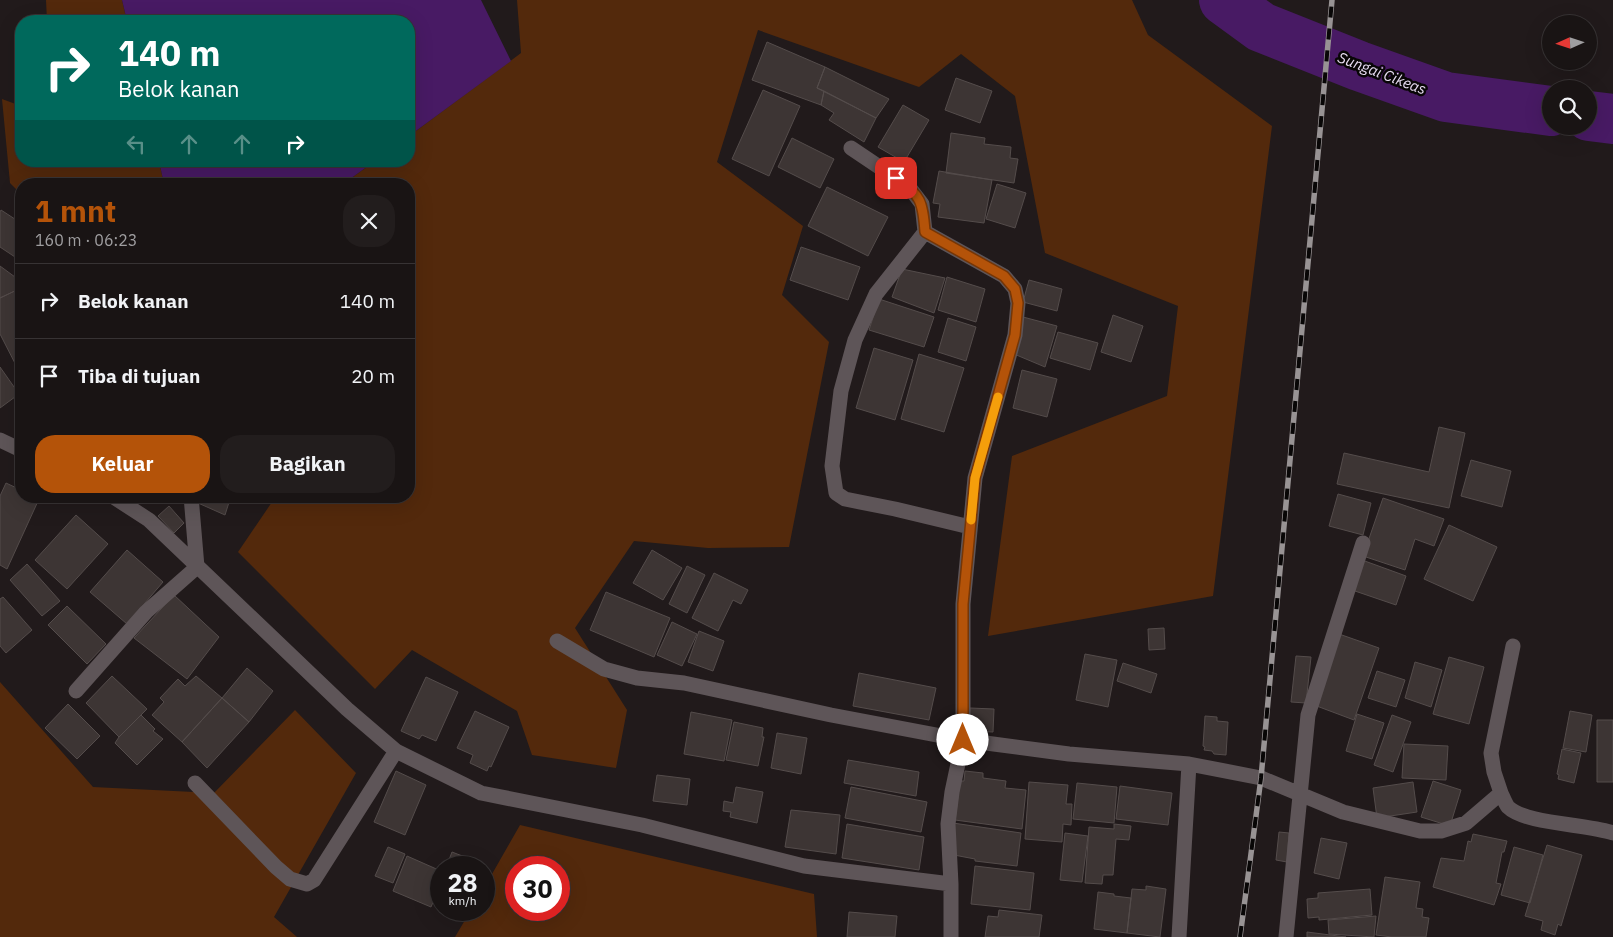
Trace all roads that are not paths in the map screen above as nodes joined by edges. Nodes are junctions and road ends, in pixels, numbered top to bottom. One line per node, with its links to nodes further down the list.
1 (851, 148): 2 (street)
2 (925, 232): 7 (street); 7 (street)
3 (0, 440): 4 (street)
4 (15, 447)
5 (123, 503): 9 (street)
6 (193, 503): 9 (street)
7 (970, 527): 13 (street)
8 (1363, 543): 18 (street)
9 (198, 567): 12 (street); 14 (street)
10 (557, 641): 13 (street)
11 (1513, 646): 17 (street)
12 (76, 691)
13 (963, 740): 15 (street); 20 (street)
14 (396, 751): 16 (street); 20 (street)
15 (1189, 764): 18 (street); 22 (street)
16 (195, 783)
17 (1501, 793): 18 (street); 19 (street)
18 (1300, 794): 23 (street)
19 (1613, 833)
20 (951, 884): 21 (street)
21 (951, 937)
22 (1179, 937)
23 (1286, 937)

